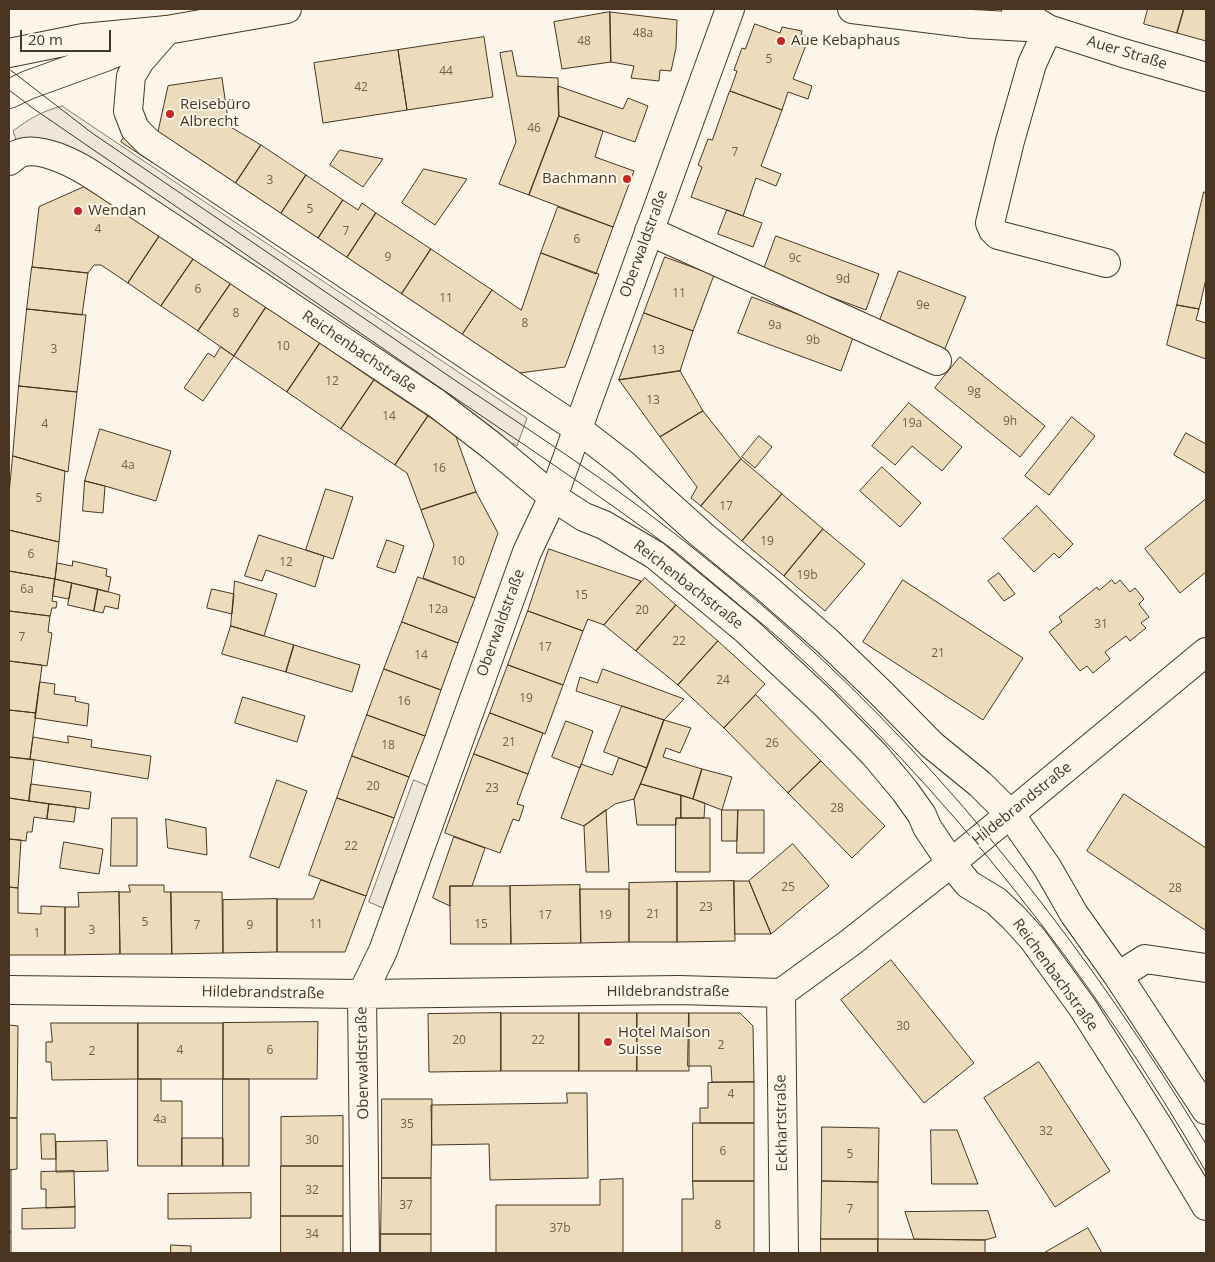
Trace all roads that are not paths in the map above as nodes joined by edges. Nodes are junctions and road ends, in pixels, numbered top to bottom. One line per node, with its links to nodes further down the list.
1 (287, 9): 5 (street)
2 (730, 9): 12 (street, Oberwaldstraße)
3 (852, 9): 6 (street, Auer Straße)
4 (1016, 9): 6 (street, Auer Straße)
5 (259, 11): 7 (street)
6 (1048, 29): 9 (street, Auer Straße); 13 (street)
7 (166, 30): 8 (street); 10 (street); 15 (street)
8 (9, 53)
9 (1206, 77)
10 (9, 94)
11 (9, 161): 16 (street, Reichenbachstraße)
12 (649, 231): 14 (street); 15 (street, Oberwaldstraße)
13 (1106, 263)
14 (937, 361)
15 (578, 429): 16 (street, Oberwaldstraße); 18 (street)
16 (553, 498): 19 (street, Reichenbachstraße); 24 (street, Oberwaldstraße)
17 (1206, 652): 18 (street, Hildebrandstraße)
18 (1009, 814): 19 (street, Hildebrandstraße); 21 (street)
19 (951, 863): 23 (street, Hildebrandstraße); 26 (street, Reichenbachstraße)
20 (1206, 968): 21 (street)
21 (1118, 976): 25 (street)
22 (9, 990): 24 (street, Hildebrandstraße)
23 (781, 993): 24 (street, Hildebrandstraße); 28 (street, Eckhartstraße)
24 (362, 994): 27 (street, Oberwaldstraße)
25 (1206, 1110)
26 (1206, 1206)
27 (365, 1253)
28 (784, 1253)

